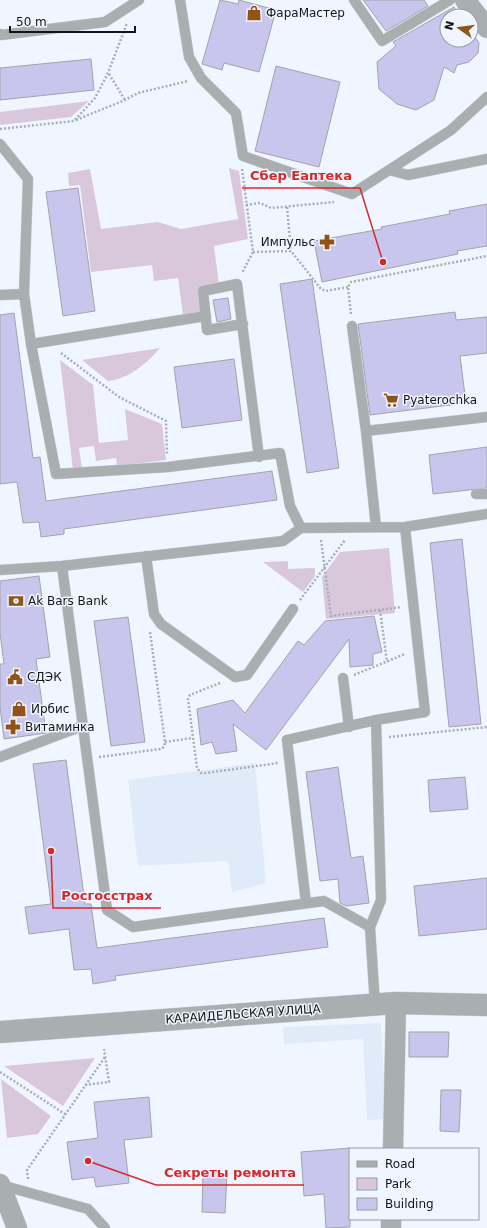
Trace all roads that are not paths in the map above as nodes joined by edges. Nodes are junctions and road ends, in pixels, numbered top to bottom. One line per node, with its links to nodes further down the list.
1 (180, 0): 11 (lane)
2 (354, 0): 3 (lane)
3 (450, 0)
4 (465, 0): 6 (street)
5 (137, 1): 7 (lane)
6 (487, 28)
7 (0, 34)
8 (487, 97): 11 (lane)
9 (0, 144): 12 (lane)
10 (487, 159): 11 (lane)
11 (389, 170)
12 (24, 294): 13 (lane); 17 (lane)
13 (0, 295)
14 (206, 316): 15 (lane); 15 (lane); 17 (lane)
15 (243, 324): 20 (lane)
16 (352, 326): 19 (lane)
17 (31, 344): 20 (lane)
18 (487, 417): 19 (lane)
19 (366, 431): 25 (lane)
20 (259, 457): 26 (lane)
21 (476, 494): 22 (lane)
22 (487, 494)
23 (487, 514): 24 (lane)
24 (405, 526): 25 (lane); 32 (lane)
25 (376, 527): 26 (lane)
26 (301, 528): 27 (lane)
27 (146, 556): 28 (lane); 30 (lane)
28 (62, 566): 29 (lane); 33 (lane)
29 (0, 570)
30 (293, 609)
31 (343, 678): 34 (lane)
32 (376, 720): 34 (lane); 37 (lane)
33 (82, 726): 35 (lane); 36 (lane)
34 (349, 727): 36 (lane)
35 (0, 757)
36 (306, 903): 37 (lane)
37 (370, 927): 38 (lane)
38 (386, 1004): 39 (street, КАРАИДЕЛЬСКАЯ УЛИЦА); 40 (street, КАРАИДЕЛЬСКАЯ УЛИЦА); 41 (street)
39 (487, 1005)
40 (0, 1032)
41 (393, 1148)
42 (1, 1184): 43 (street); 44 (lane)
43 (17, 1228)
44 (105, 1228)

